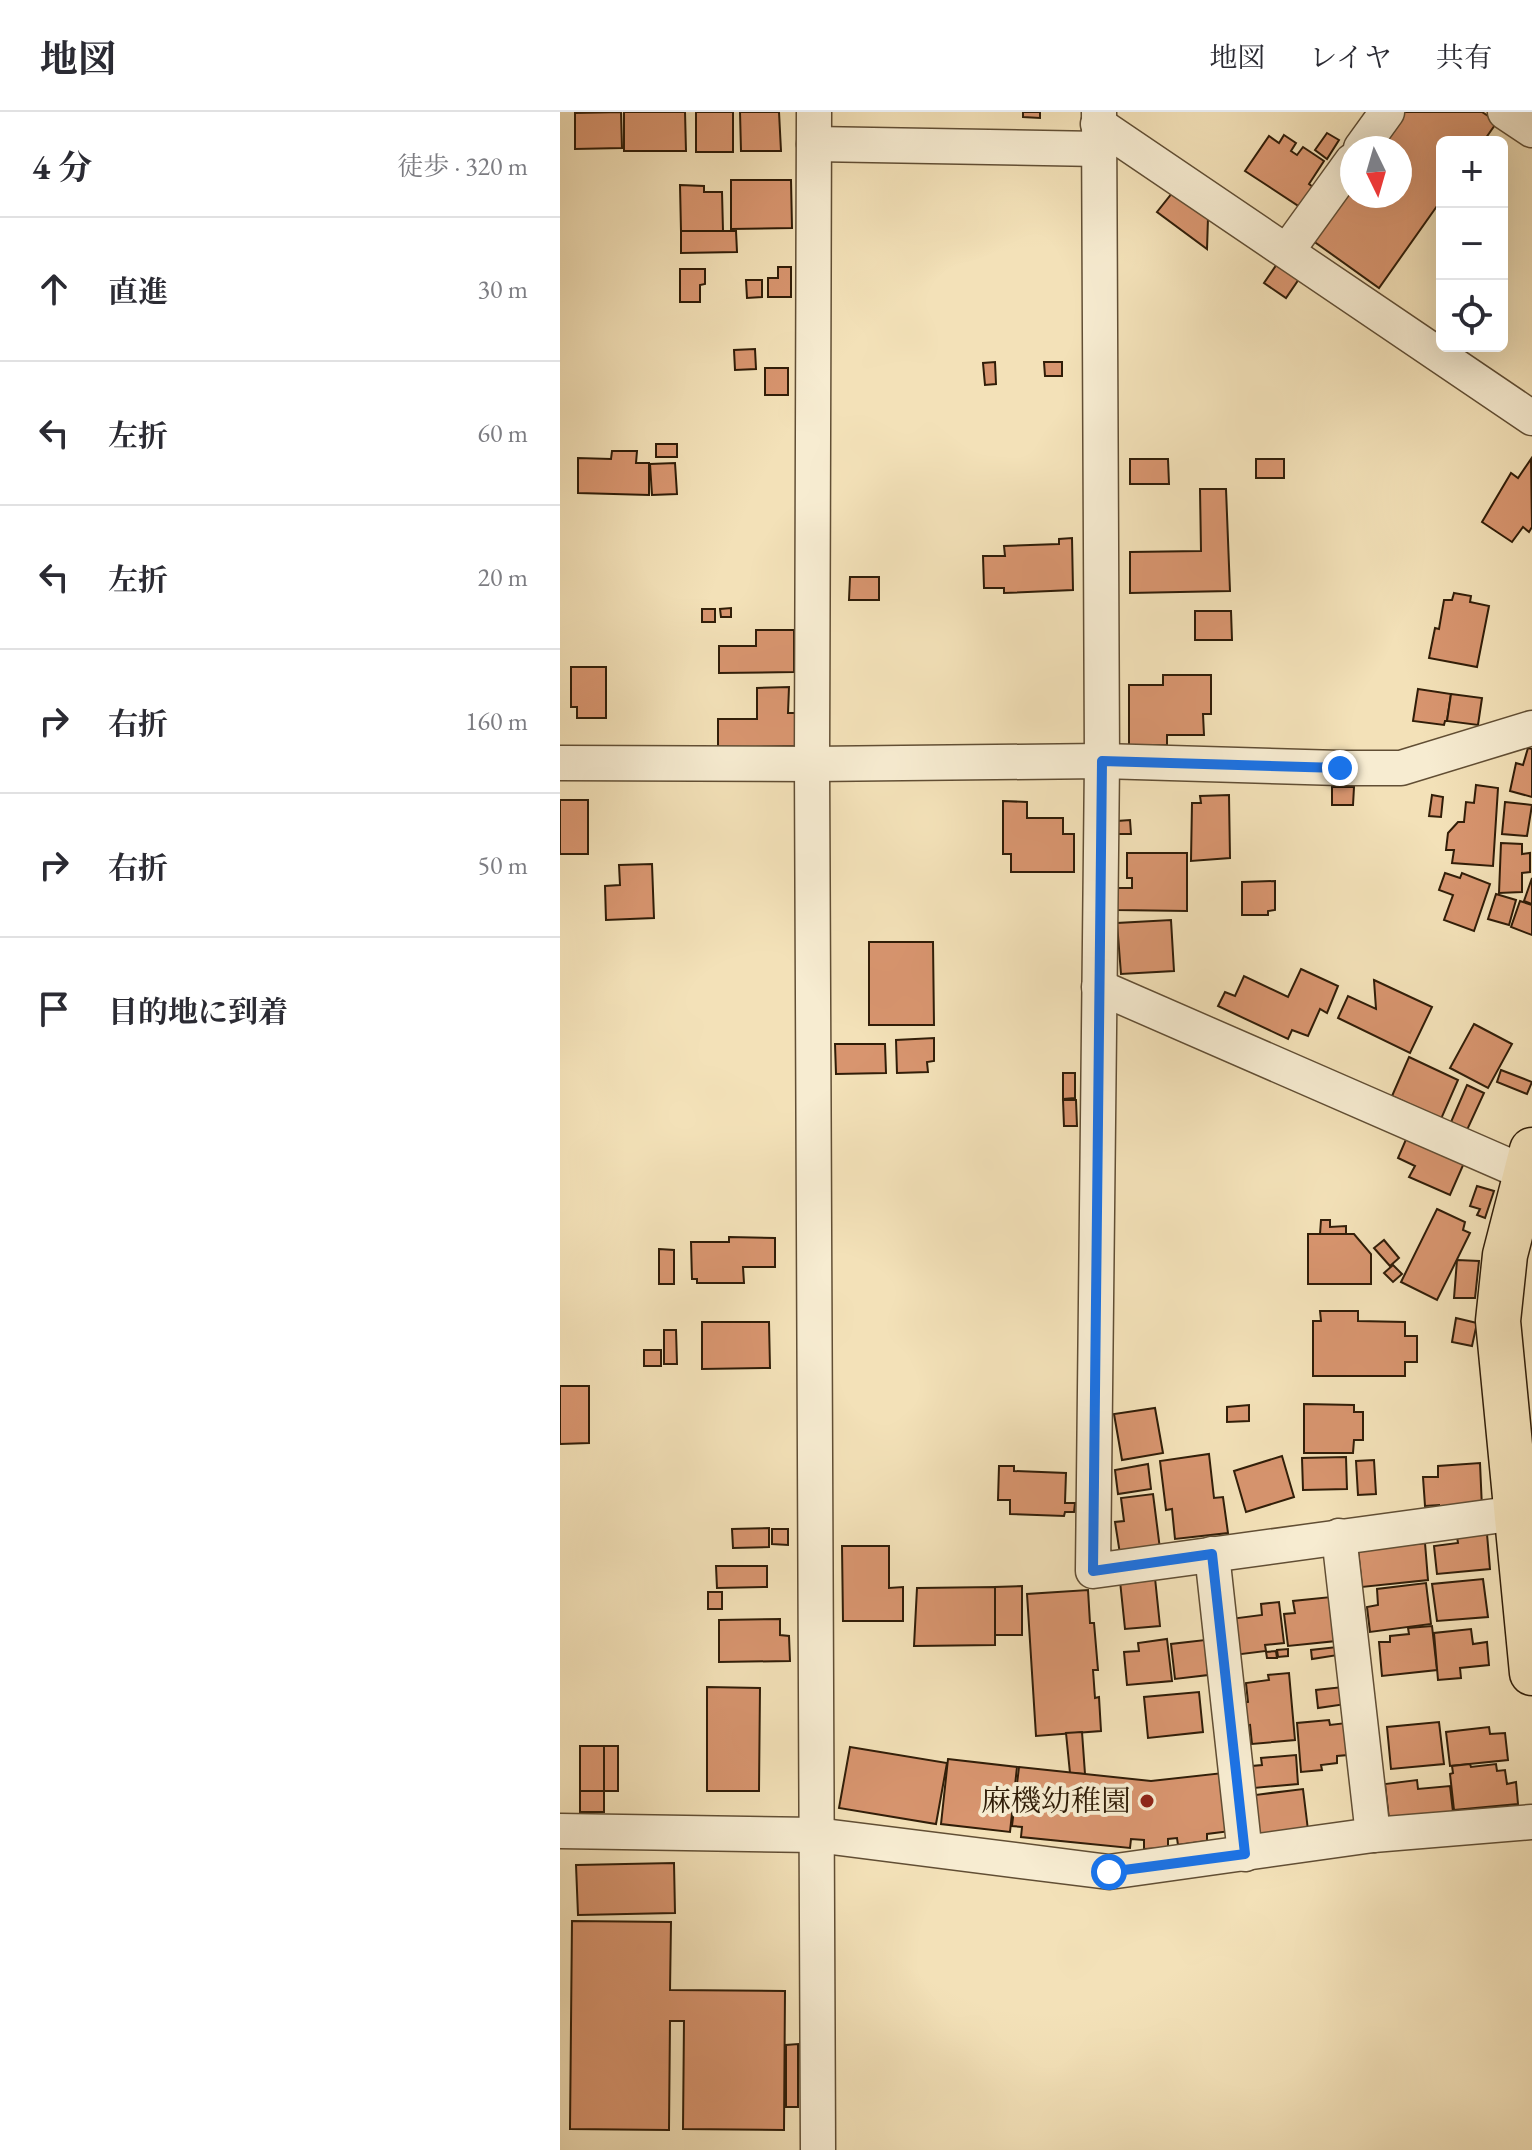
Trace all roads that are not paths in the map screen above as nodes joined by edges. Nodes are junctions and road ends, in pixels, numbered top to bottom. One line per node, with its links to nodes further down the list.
1 (1387, 112): 6 (street)
2 (1505, 112): 5 (street)
3 (814, 128): 4 (street); 13 (street)
4 (1099, 128): 8 (street); 11 (street)
5 (1532, 130)
6 (1370, 136)
7 (1340, 178): 8 (street)
8 (1287, 251): 9 (street)
9 (1532, 418)
10 (1532, 728): 11 (street)
11 (1102, 761): 13 (street); 14 (street)
12 (560, 763): 13 (street)
13 (812, 764): 22 (street)
14 (1099, 987): 15 (street); 18 (street)
15 (1530, 1167): 16 (main road)
16 (1517, 1513): 17 (street); 19 (main road)
17 (1339, 1536): 18 (street); 23 (street)
18 (1212, 1554): 24 (street)
19 (1532, 1673)
20 (1532, 1822): 23 (street)
21 (560, 1831): 22 (street)
22 (816, 1835): 24 (street); 25 (street)
23 (1373, 1835): 24 (street)
24 (1245, 1854)
25 (818, 2150)

